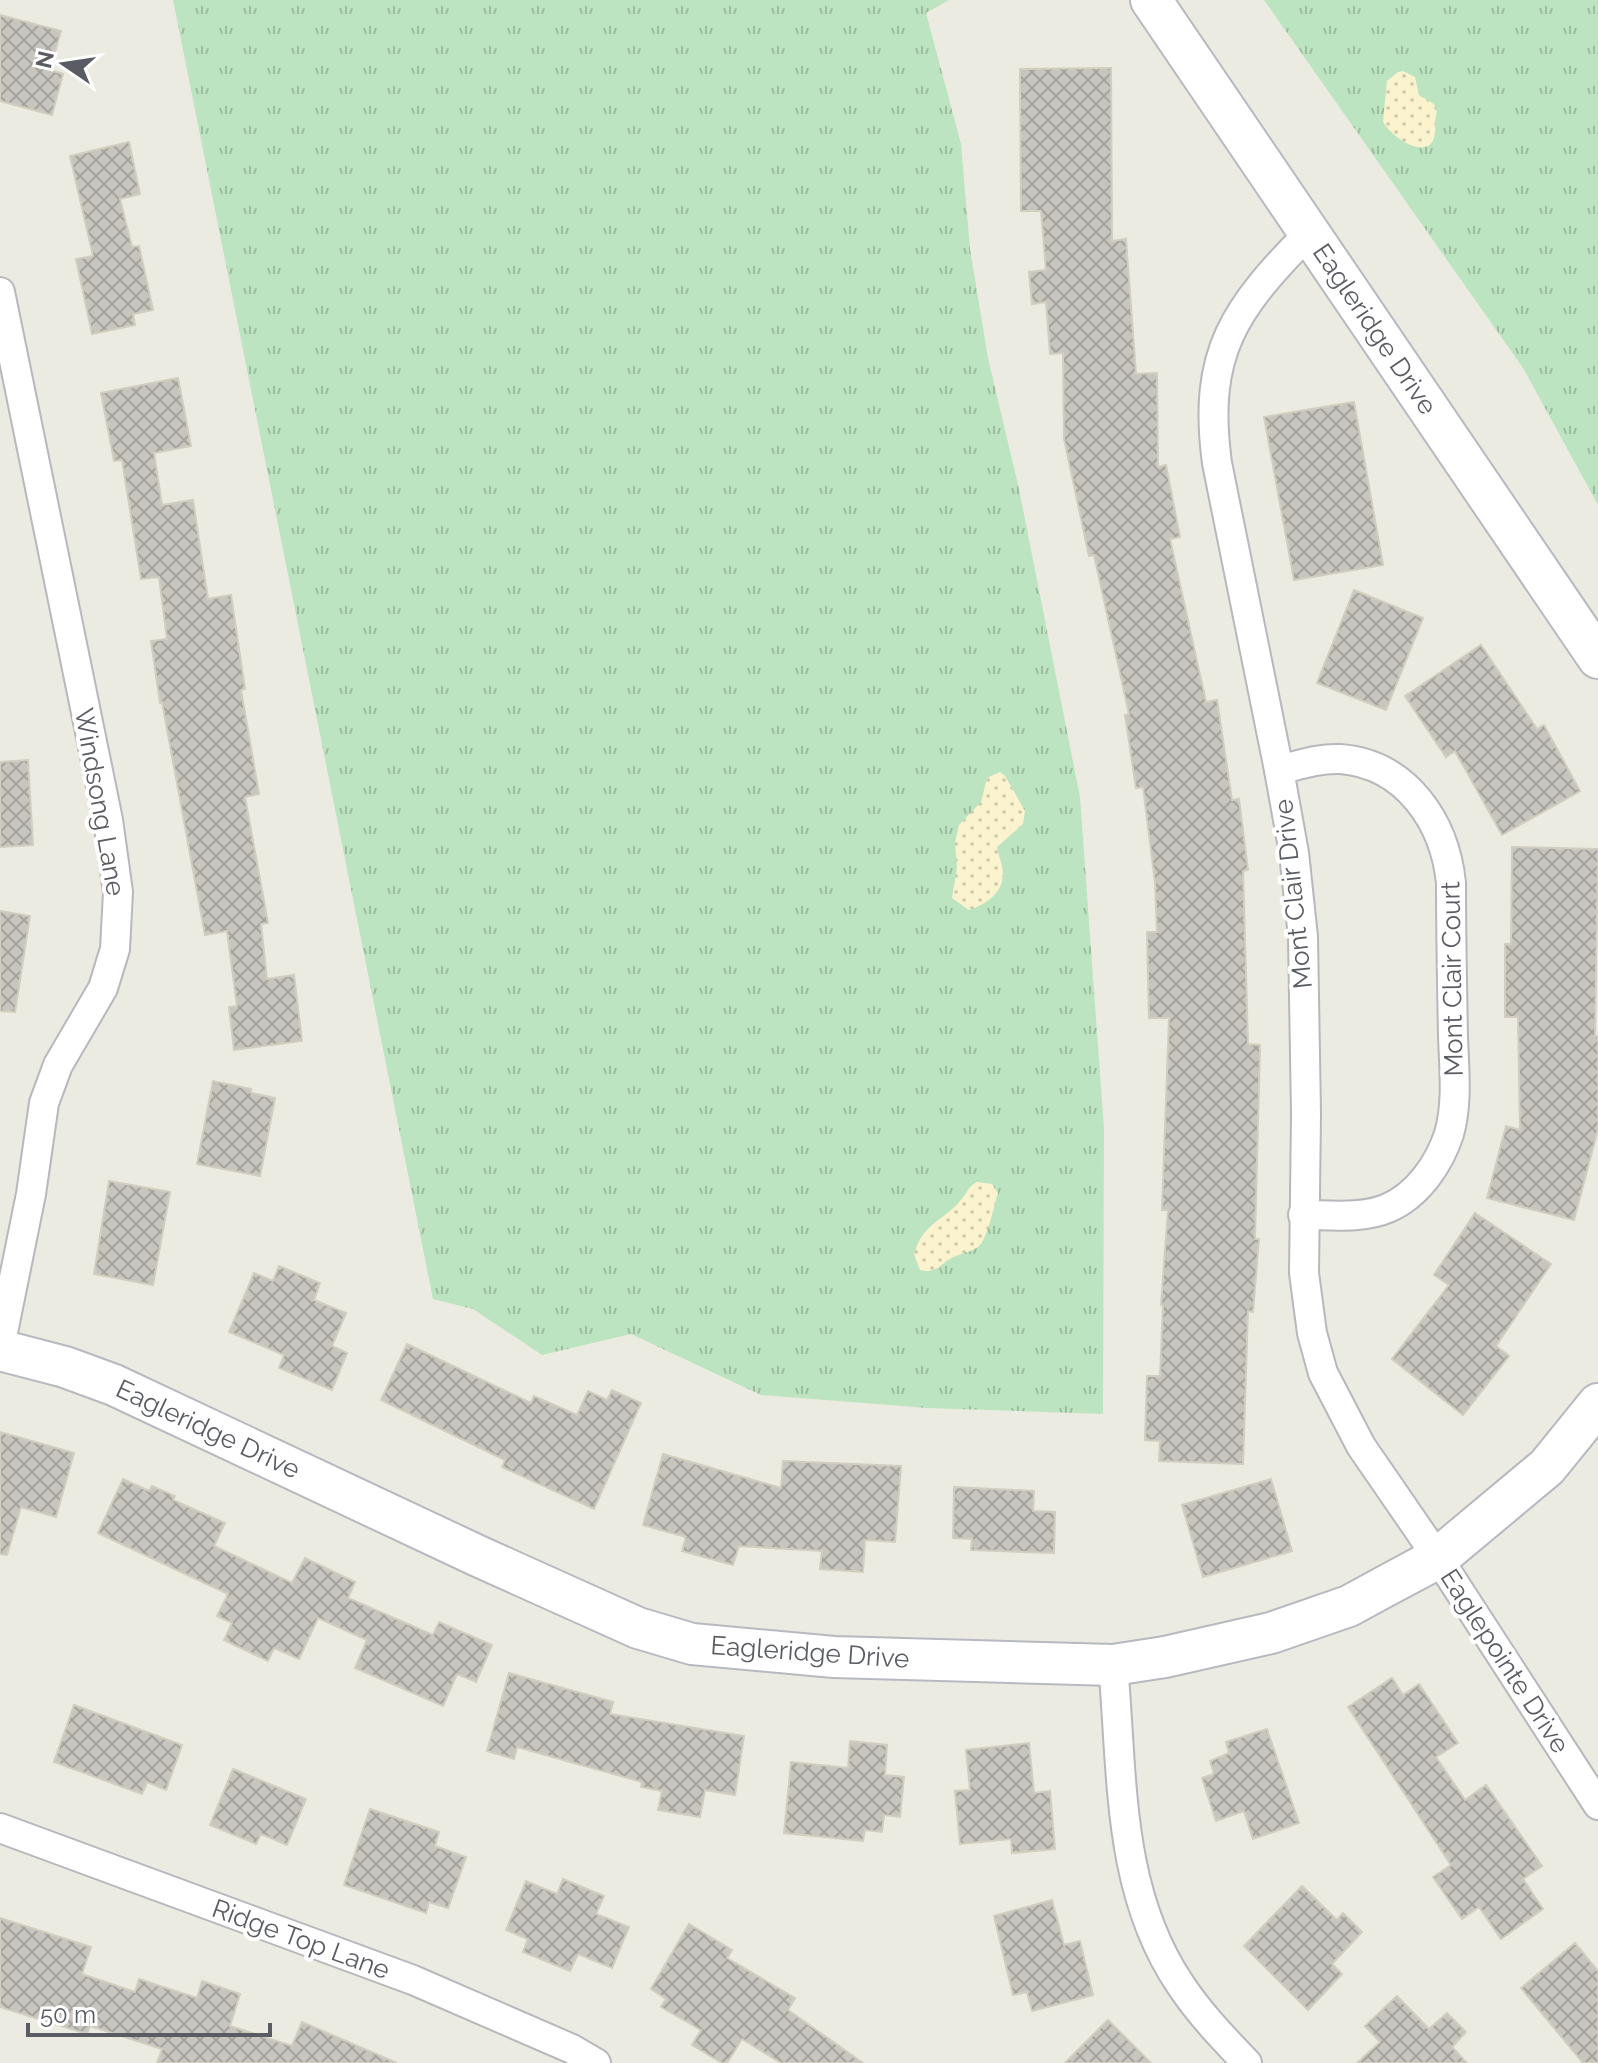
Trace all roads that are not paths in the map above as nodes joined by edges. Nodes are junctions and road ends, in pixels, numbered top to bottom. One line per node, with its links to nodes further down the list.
1 (1151, 0): 2 (main road, Eagleridge Drive)
2 (1309, 233): 4 (main road, Eagleridge Drive); 5 (street, Mont Clair Drive)
3 (0, 292): 7 (street, Windsong Lane)
4 (1598, 658)
5 (1279, 770): 6 (street, Mont Clair Drive); 6 (street, Mont Clair Court)
6 (1303, 1215): 9 (street, Mont Clair Drive)
7 (0, 1348): 10 (main road, Eagleridge Drive)
8 (1598, 1404): 9 (main road, Eagleridge Drive)
9 (1438, 1558): 10 (main road, Eagleridge Drive); 11 (street, Eaglepointe Drive)
10 (1113, 1665): 14 (street)
11 (1596, 1797)
12 (0, 1828): 13 (street, Ridge Top Lane)
13 (596, 2063)
14 (1247, 2063)

